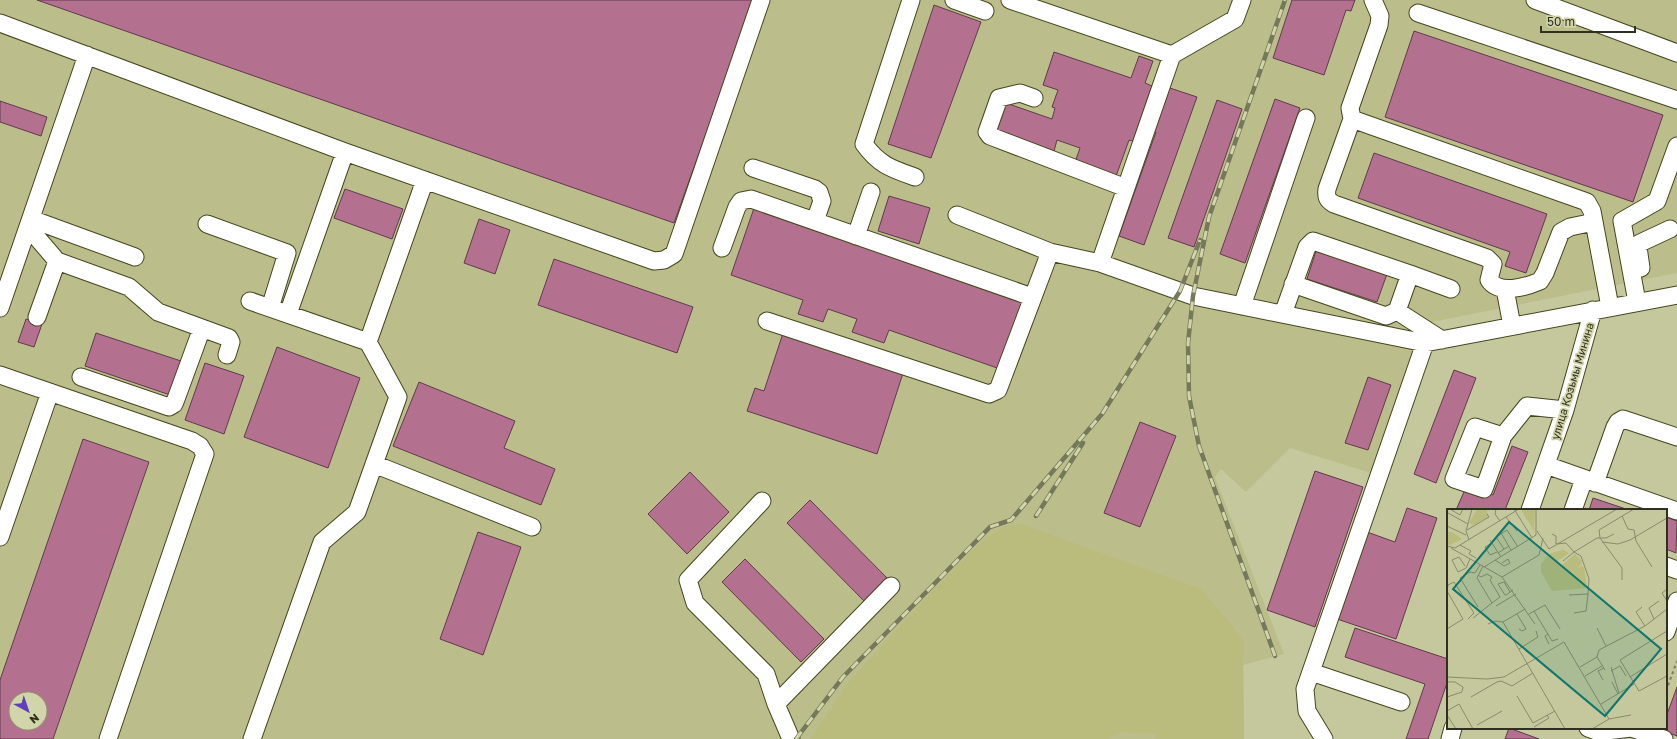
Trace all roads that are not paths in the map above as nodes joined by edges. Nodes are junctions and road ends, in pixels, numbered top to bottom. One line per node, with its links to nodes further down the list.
1 (761, 0): 22 (street)
2 (911, 0): 21 (street)
3 (954, 0): 8 (street)
4 (1010, 0): 12 (street)
5 (1242, 0): 12 (street)
6 (1373, 0): 17 (street)
7 (1535, 0): 11 (street)
8 (985, 12)
9 (1418, 13): 15 (street)
10 (0, 23): 13 (street)
11 (1677, 52)
12 (1172, 55): 23 (street)
13 (87, 56): 19 (street); 28 (street)
14 (1034, 98): 23 (street)
15 (1677, 100)
16 (1306, 118): 45 (street)
17 (1352, 119): 27 (street); 40 (street)
18 (1677, 146): 44 (street)
19 (345, 152): 22 (street); 51 (street)
20 (753, 168): 26 (street)
21 (915, 177)
22 (425, 180): 58 (street)
23 (1126, 188): 36 (street)
24 (871, 192): 31 (street)
25 (957, 215): 33 (street)
26 (815, 221): 31 (street); 32 (street)
27 (1594, 222): 40 (street); 46 (street)
28 (29, 223): 34 (street); 35 (street); 47 (street)
29 (207, 224): 48 (street)
30 (1670, 229): 44 (street)
31 (856, 236): 42 (street)
32 (722, 248)
33 (1050, 252): 36 (street); 42 (street)
34 (135, 257)
35 (57, 261): 53 (street); 56 (street)
36 (1100, 263): 45 (street)
37 (1410, 274): 38 (street); 39 (street); 50 (street)
38 (1294, 284): 50 (street); 52 (street)
39 (1451, 289)
40 (1505, 289): 55 (street)
41 (1677, 295): 44 (street, улица Козьмы Минина)
42 (1032, 297): 54 (street)
43 (250, 301): 48 (street)
44 (1642, 301): 46 (street, улица Козьмы Минина)
45 (1242, 306): 52 (street)
46 (1610, 307): 49 (street, улица Козьмы Минина)
47 (0, 308)
48 (270, 308): 51 (street)
49 (1593, 310): 55 (street); 64 (street, улица Козьмы Минина)
50 (1397, 311): 57 (street)
51 (288, 314): 58 (street)
52 (1283, 314): 59 (street)
53 (37, 317)
54 (768, 321)
55 (1512, 326): 57 (street)
56 (202, 328): 60 (street); 62 (street)
57 (1442, 340): 59 (street)
58 (368, 342): 67 (street)
59 (1425, 343): 81 (street)
60 (227, 355)
61 (0, 375): 63 (street)
62 (81, 377)
63 (50, 392): 75 (street); 88 (street)
64 (1565, 410): 65 (street); 68 (street, улица Козьмы Минина)
65 (1503, 436)
66 (1677, 437): 69 (street)
67 (374, 464): 74 (street); 89 (street)
68 (1546, 465): 69 (street); 72 (street, улица Козьмы Минина)
69 (1590, 481): 71 (street); 73 (street)
70 (762, 502): 83 (street)
71 (1676, 508)
72 (1530, 509)
73 (1574, 509)
74 (532, 527)
75 (0, 537)
76 (1667, 566): 77 (street)
77 (1677, 570)
78 (891, 586): 83 (street)
79 (1677, 601): 80 (street)
80 (1667, 626)
81 (1311, 672): 82 (street); 91 (street)
82 (1401, 702)
83 (776, 704): 90 (street)
84 (1454, 729): 92 (street)
85 (1591, 729): 86 (street)
86 (1623, 729)
87 (1634, 729): 93 (street)
88 (108, 739)
89 (252, 739)
90 (791, 739)
91 (1324, 739)
92 (1450, 739)
93 (1664, 739)

